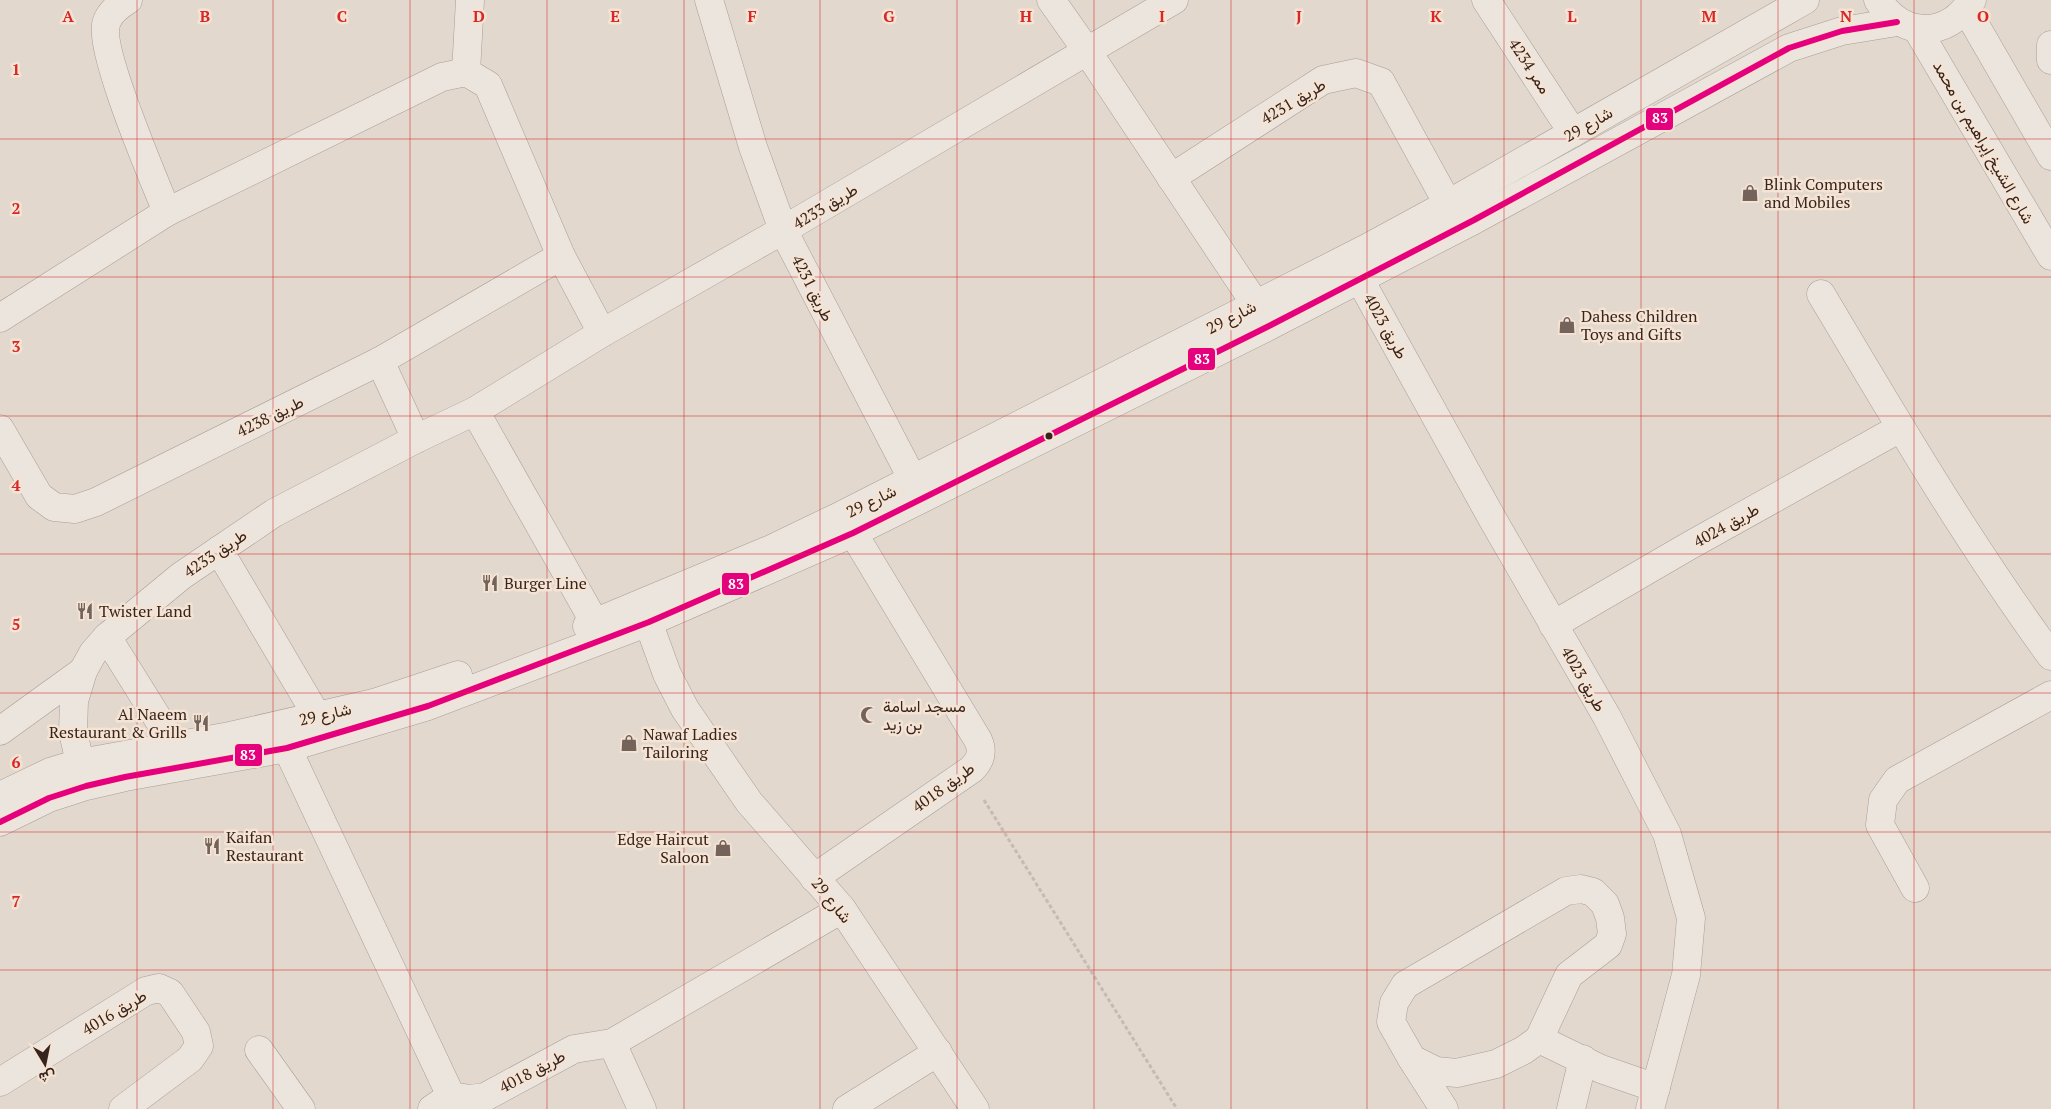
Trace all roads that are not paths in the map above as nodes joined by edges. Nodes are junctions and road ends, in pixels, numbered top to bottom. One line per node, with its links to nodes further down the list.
1 (128, 0): 19 (street)
2 (470, 0): 14 (street)
3 (709, 0): 20 (street, طريق 4231)
4 (1051, 0): 12 (street)
5 (1174, 0): 12 (street, طريق 4233)
6 (1486, 0): 15 (street, ممر 4234)
7 (1806, 0): 15 (street, شارع 29)
8 (1878, 0): 10 (street, شارع الشيخ إبراهيم بن محمد)
9 (1969, 5): 10 (street, شارع 29); 16 (street)
10 (1907, 25): 22 (street, شارع الشيخ إبراهيم بن محمد); 23 (street, شارع 29)
11 (2051, 45): 13 (street)
12 (1087, 51): 17 (street); 20 (street, طريق 4233)
13 (2051, 60)
14 (466, 72): 19 (street); 21 (street)
15 (1573, 133): 18 (street, شارع 29)
16 (2051, 156)
17 (1170, 178): 18 (street, طريق 4231); 25 (street)
18 (1448, 204): 25 (street, شارع 29)
19 (167, 212): 26 (street)
20 (783, 230): 27 (street, طريق 4233); 33 (street, طريق 4231)
21 (561, 256): 27 (street); 28 (street, طريق 4238)
22 (2051, 256)
23 (1359, 278): 25 (street, شارع 29); 38 (street, طريق 4023)
24 (1821, 294): 30 (street)
25 (1262, 315): 33 (street, شارع 29); 34 (street, شارع 29)
26 (0, 318)
27 (602, 333): 29 (street, طريق 4233)
28 (380, 361): 31 (street, طريق 4238); 32 (street)
29 (475, 411): 32 (street, طريق 4233); 37 (street)
30 (1900, 428): 38 (street, طريق 4024); 40 (street)
31 (0, 429)
32 (416, 438): 35 (street, طريق 4233)
33 (913, 480): 34 (street, شارع 29)
34 (848, 524): 36 (street, شارع 29); 50 (street, طريق 4018)
35 (219, 550): 39 (street, طريق 4233); 43 (street)
36 (645, 613): 37 (street, شارع 29); 46 (street, شارع 29); 50 (street, شارع 29)
37 (595, 623): 43 (street, شارع 29)
38 (1553, 625): 60 (street, طريق 4023)
39 (107, 637): 41 (street, طريق 4233); 45 (street)
40 (2051, 656)
41 (84, 671): 44 (street); 47 (street, طريق 4233)
42 (2051, 695): 51 (street)
43 (317, 716): 45 (street, شارع 29)
44 (0, 732)
45 (175, 746): 47 (street, شارع 29)
46 (287, 748): 47 (street, شارع 29); 61 (street, طريق 4018)
47 (83, 775): 48 (street, شارع 29); 49 (street, شارع 29)
48 (0, 796)
49 (0, 822)
50 (814, 878): 52 (street, شارع 29)
51 (1915, 888)
52 (842, 909): 54 (street, طريق 4018); 56 (street, شارع 29)
53 (1539, 1039): 57 (street); 57 (street); 58 (street)
54 (612, 1043): 61 (street, طريق 4018); 64 (street)
55 (260, 1050): 63 (street)
56 (938, 1052): 65 (street); 66 (street, شارع 29)
57 (1412, 1059): 67 (street)
58 (1582, 1059): 60 (street); 68 (street)
59 (0, 1082): 62 (street, طريق 4016)
60 (1653, 1099)
61 (442, 1102)
62 (123, 1109)
63 (302, 1109)
64 (642, 1109)
65 (847, 1109)
66 (974, 1109)
67 (1444, 1109)
68 (1571, 1109)

